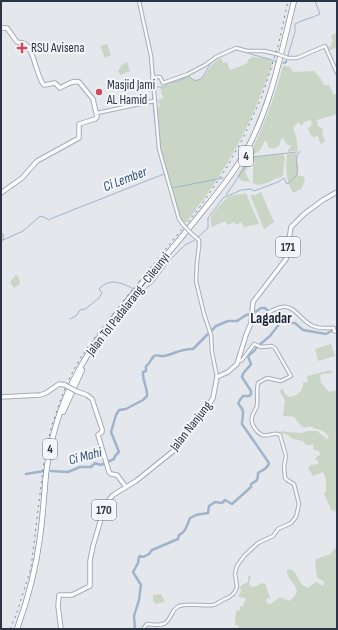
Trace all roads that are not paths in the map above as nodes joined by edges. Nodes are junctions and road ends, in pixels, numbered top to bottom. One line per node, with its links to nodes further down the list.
1 (139, 1): 6 (street)
2 (294, 1): 11 (highway, Jalan Tol Padalarang–Cileunyi / 4)
3 (297, 1): 11 (highway, Jalan Tol Padalarang–Cileunyi / 4)
4 (1, 28): 8 (main road)
5 (337, 73): 6 (street, bridge)
6 (152, 77): 7 (street)
7 (153, 101): 8 (street); 16 (street, bridge)
8 (97, 113): 10 (main road)
9 (337, 192): 13 (main road, 171)
10 (1, 193)
11 (144, 284): 12 (highway, Jalan Tol Padalarang–Cileunyi / 4)
12 (139, 289): 19 (highway, Jalan Tol Padalarang–Cileunyi / 4); 20 (highway, Jalan Tol Padalarang–Cileunyi / 4)
13 (251, 324): 14 (street); 15 (main road, 171)
14 (335, 330)
15 (238, 362): 16 (main road); 22 (street)
16 (217, 377): 18 (main road, Jalan Nanjung / 170)
17 (1, 397): 18 (main road, bridge)
18 (126, 487): 21 (main road, Jalan Nanjung / 170)
19 (17, 629)
20 (20, 629)
21 (61, 629)
22 (143, 629)

